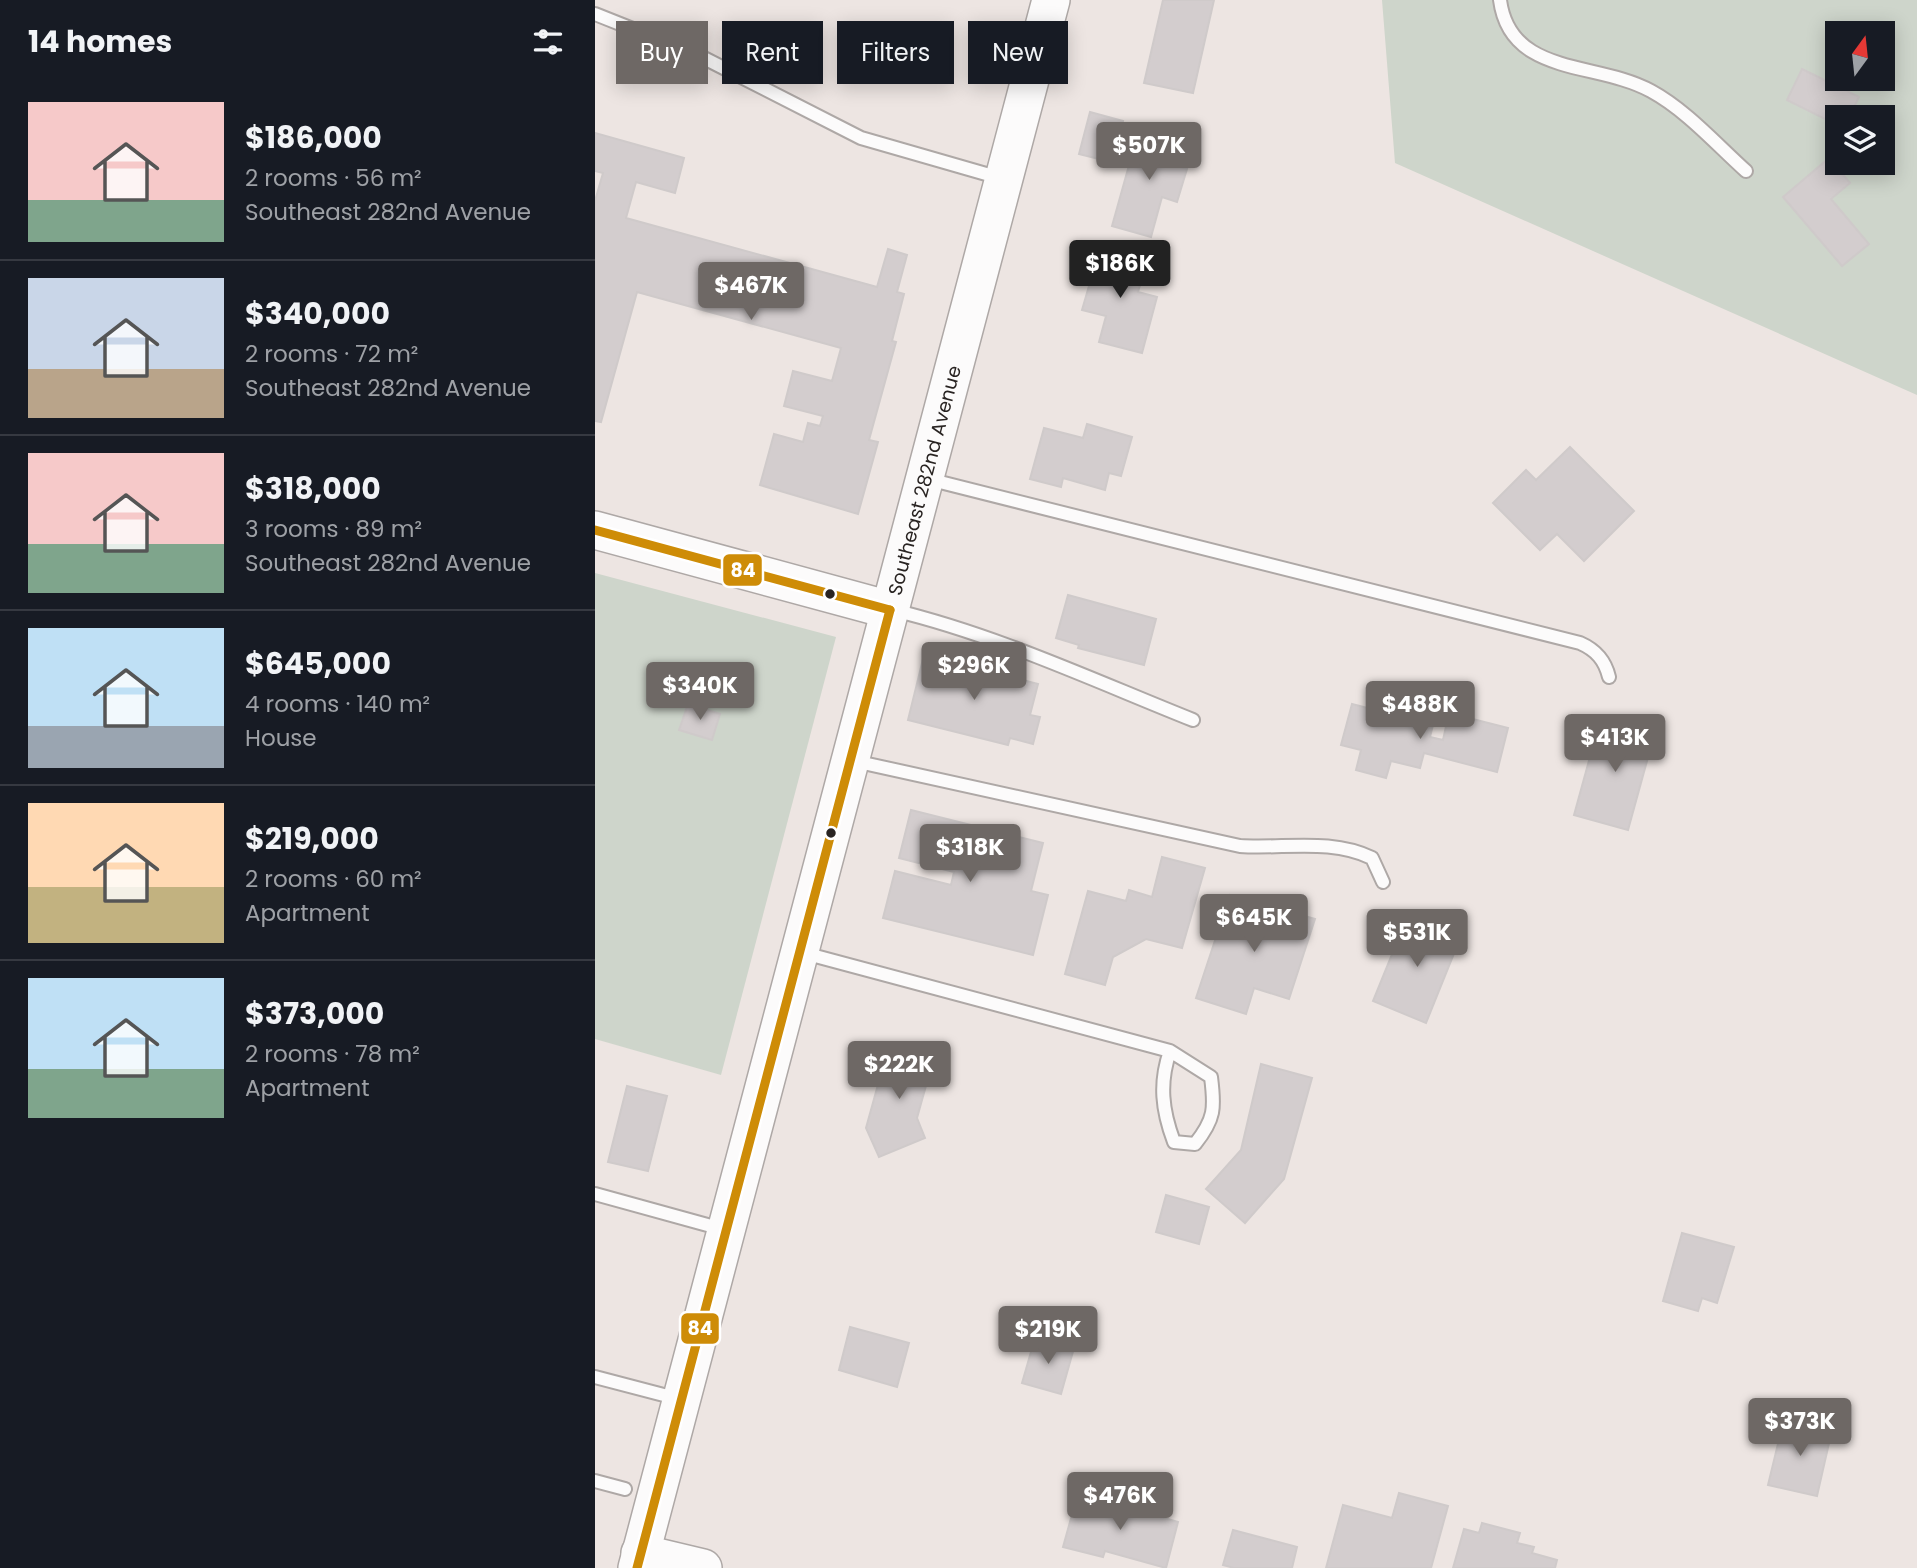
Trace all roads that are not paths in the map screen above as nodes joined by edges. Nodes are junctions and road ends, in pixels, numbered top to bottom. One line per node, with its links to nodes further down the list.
1 (1051, 0): 5 (main road, Southeast 282nd Avenue)
2 (1500, 0): 4 (lane)
3 (595, 14): 5 (lane)
4 (1746, 171)
5 (1004, 179): 6 (main road, Southeast 282nd Avenue)
6 (925, 478): 8 (main road, Southeast 282nd Avenue); 9 (lane)
7 (595, 530): 8 (main road)
8 (890, 610): 10 (lane); 11 (main road, Southeast 282nd Avenue)
9 (1609, 677)
10 (1193, 720)
11 (850, 761): 12 (lane); 13 (main road, Southeast 282nd Avenue)
12 (1383, 883)
13 (800, 952): 14 (lane); 16 (main road, Southeast 282nd Avenue)
14 (1170, 1051): 14 (lane)
15 (595, 1194): 16 (lane)
16 (726, 1230): 18 (main road, Southeast 282nd Avenue)
17 (595, 1377): 18 (lane)
18 (682, 1399): 21 (main road, Southeast 282nd Avenue)
19 (595, 1481): 20 (lane)
20 (625, 1489)
21 (639, 1560): 22 (main road)
22 (703, 1568)

